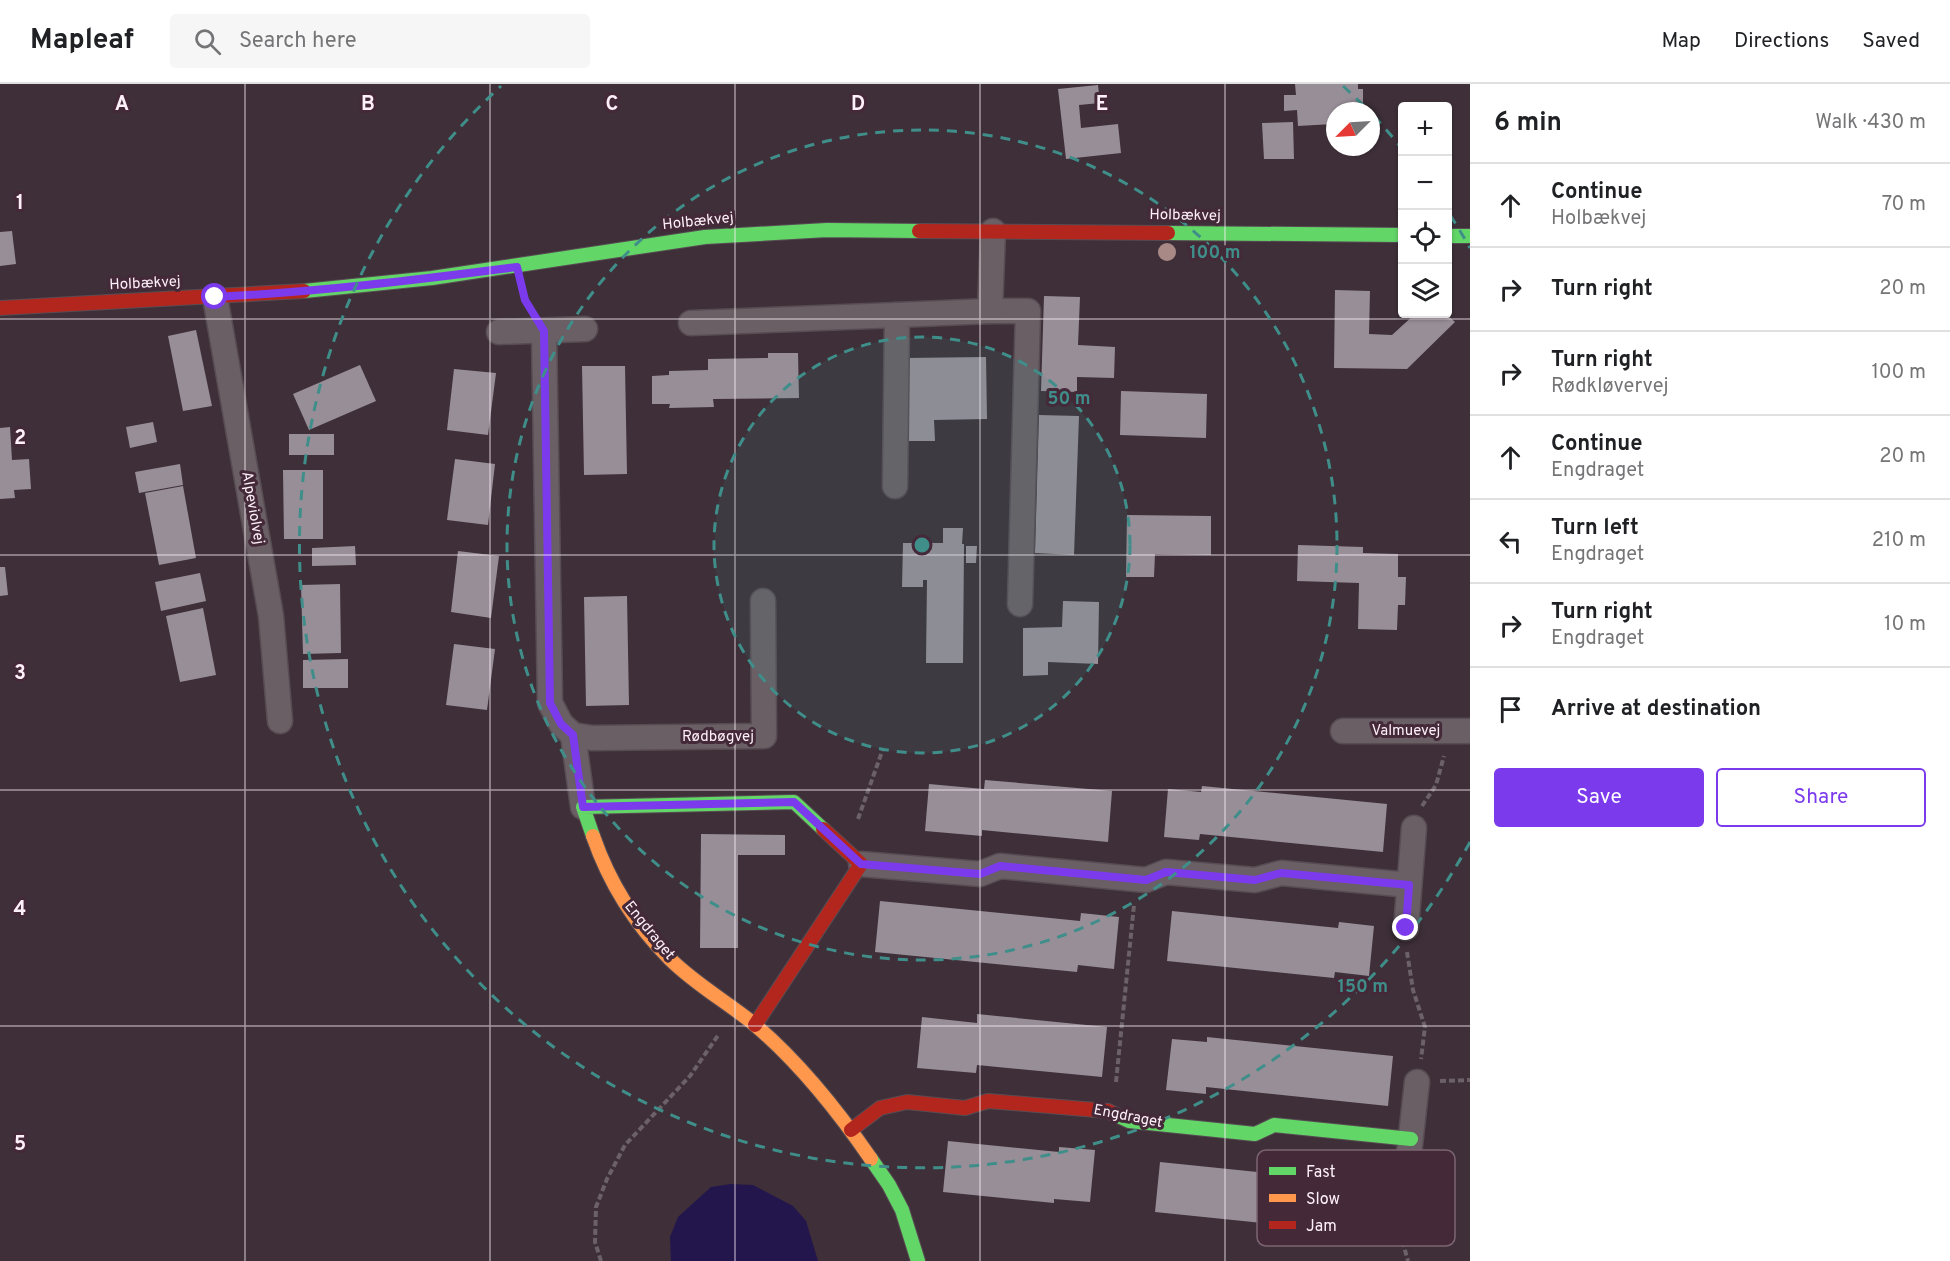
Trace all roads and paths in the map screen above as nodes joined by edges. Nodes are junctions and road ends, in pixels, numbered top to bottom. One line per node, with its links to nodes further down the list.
1 (993, 231): 2 (street, Holbækvej); 5 (street, Holbækvej); 7 (street)
2 (1398, 235)
3 (1452, 236): 4 (street)
4 (1470, 236)
5 (215, 297): 6 (street, Holbækvej); 16 (street, Alpeviolvej)
6 (0, 308)
7 (990, 311): 8 (street); 15 (street)
8 (897, 315): 9 (street); 13 (street)
9 (691, 323)
10 (585, 330): 11 (street)
11 (544, 331): 12 (street); 19 (street)
12 (499, 332)
13 (895, 486)
14 (763, 601): 19 (street, Rødbøgvej)
15 (1020, 604)
16 (280, 721)
17 (1343, 731): 18 (street, Valmuevej)
18 (1459, 731): 21 (path)
19 (573, 735): 20 (street, Engdraget)
20 (583, 807): 22 (street); 26 (street, Engdraget)
21 (1414, 828): 24 (street)
22 (861, 864): 23 (street); 26 (street)
23 (1136, 879): 24 (street); 28 (path)
24 (1409, 885): 25 (street)
25 (1406, 928): 27 (path)
26 (755, 1025): 29 (street, Engdraget)
27 (1417, 1082): 30 (street)
28 (1113, 1113): 29 (street, Engdraget); 30 (street, Engdraget)
29 (851, 1130): 33 (street, Engdraget)
30 (1412, 1139): 31 (street)
31 (1410, 1150)
32 (1404, 1246): 34 (path)
33 (918, 1261)
34 (1408, 1261)

